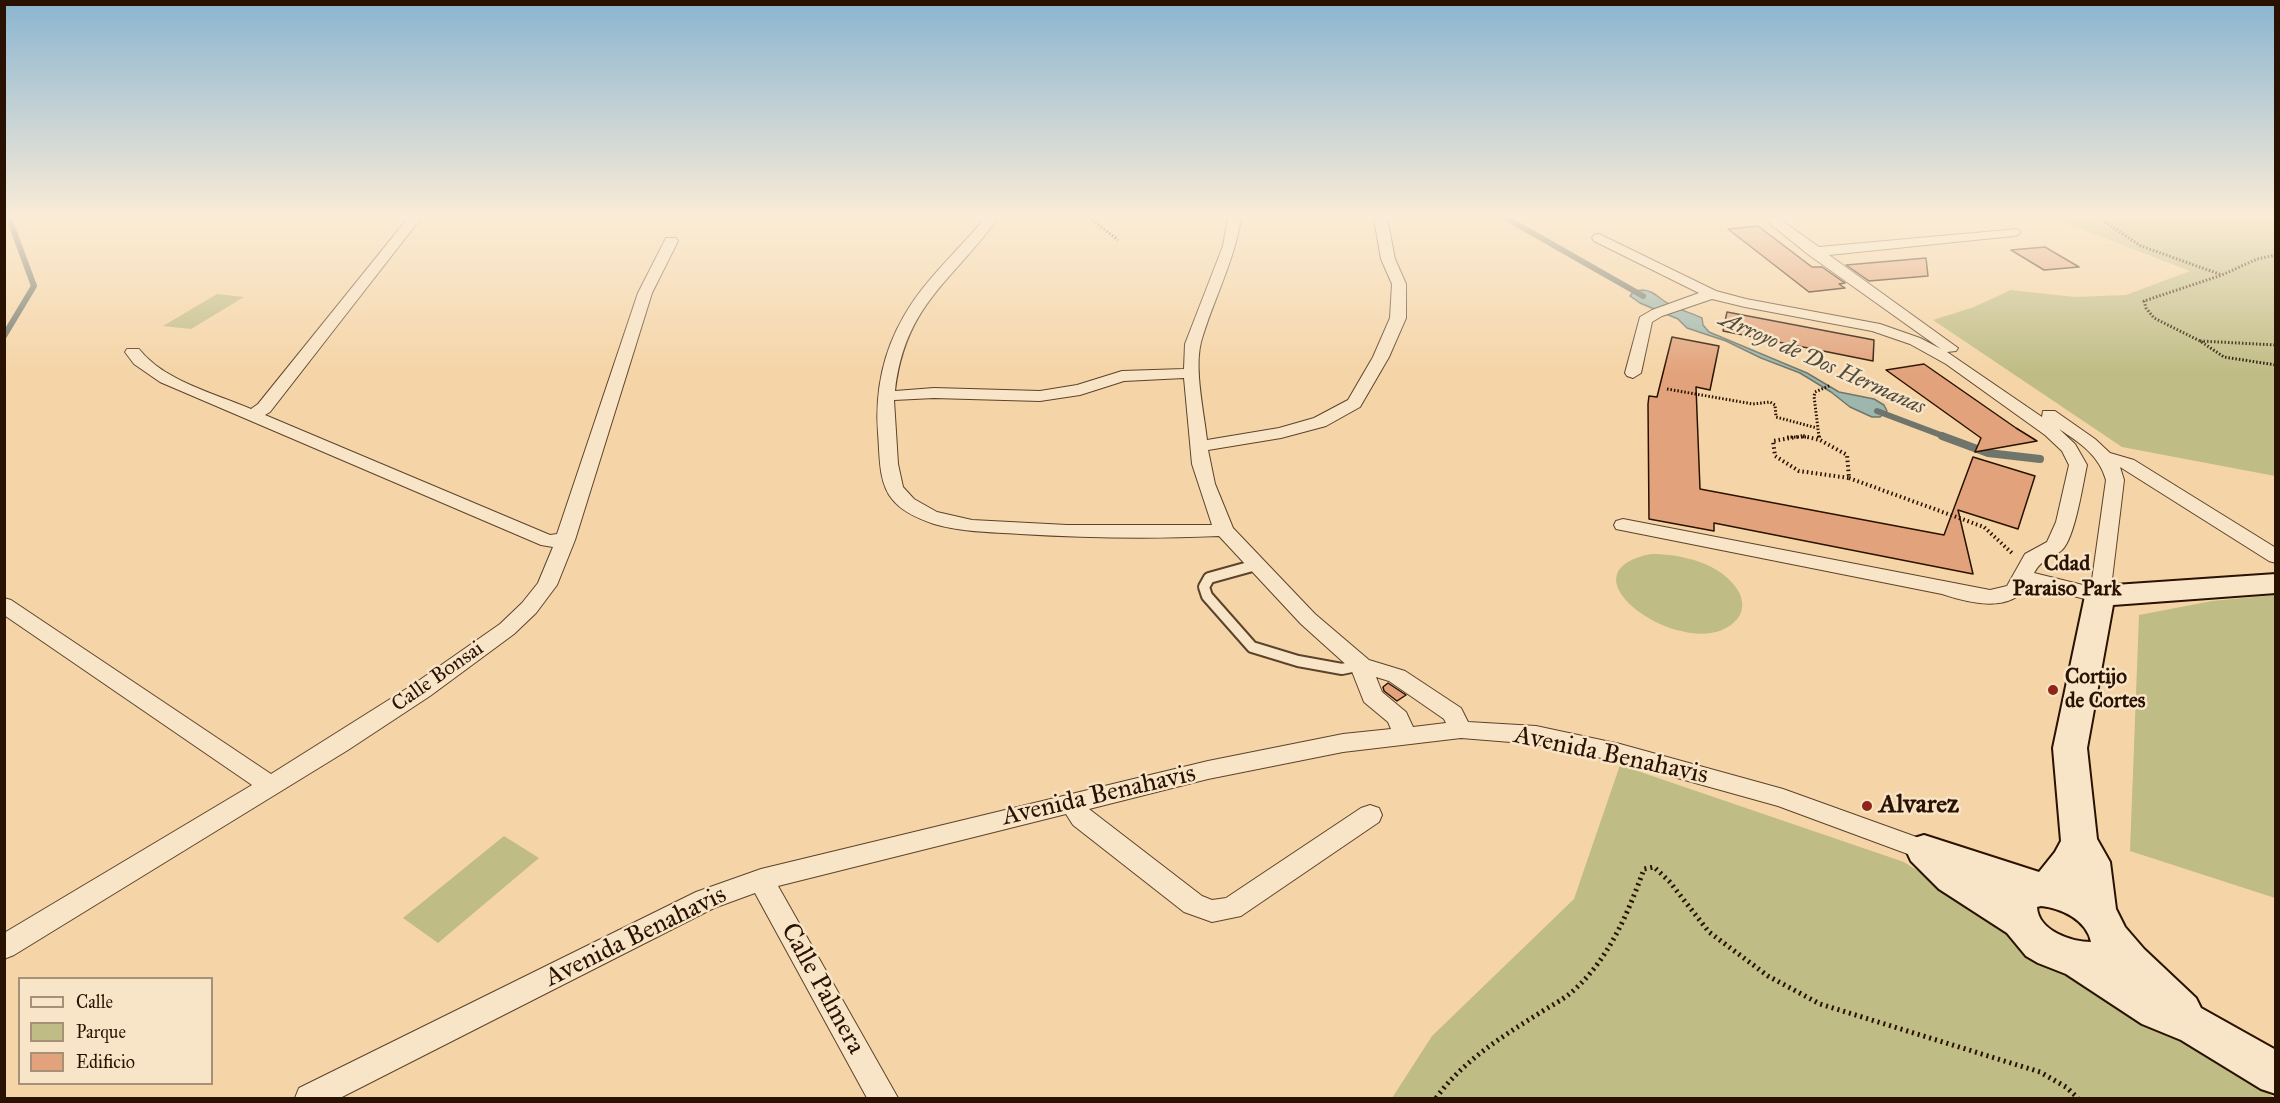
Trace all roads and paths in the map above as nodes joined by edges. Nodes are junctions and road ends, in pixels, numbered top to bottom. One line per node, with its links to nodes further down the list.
1 (374, 269): 22 (street)
2 (656, 269): 30 (street, Calle Bonsai)
3 (947, 269): 21 (street)
4 (1221, 269): 16 (street)
5 (1393, 269): 25 (street)
6 (1662, 269): 11 (street)
7 (1839, 269): 26 (street)
8 (2207, 269): 10 (path)
9 (2234, 269): 10 (path)
10 (2222, 275): 12 (path)
11 (1711, 294): 17 (street); 33 (street)
12 (2200, 341): 13 (path); 15 (path)
13 (2276, 345)
14 (133, 352): 22 (street)
15 (2276, 365)
16 (1192, 373): 21 (street); 25 (street)
17 (1633, 373)
18 (1831, 385): 20 (path)
19 (1667, 389): 23 (path)
20 (1822, 389): 23 (path)
21 (887, 396): 29 (street)
22 (250, 416): 30 (street)
23 (1817, 428): 24 (path)
24 (1819, 439): 27 (path); 27 (path)
25 (1200, 446): 29 (street)
26 (2106, 457): 31 (street); 35 (street)
27 (1849, 478): 33 (path)
28 (1623, 525): 33 (street)
29 (1224, 530): 32 (street)
30 (565, 540): 40 (street, Calle Bonsai)
31 (2276, 557)
32 (1256, 566): 37 (street); 37 (lane)
33 (2025, 571): 35 (street)
34 (2276, 583): 35 (street)
35 (2100, 596): 43 (street)
36 (4, 605): 40 (street)
37 (1361, 665): 38 (street); 39 (street)
38 (1461, 730): 39 (street, Avenida Benahavis); 44 (street, Avenida Benahavis)
39 (1405, 736): 41 (street, Avenida Benahavis)
40 (270, 785): 49 (street, Calle Bonsai)
41 (1071, 802): 42 (street); 45 (street, Avenida Benahavis)
42 (1370, 815)
43 (2079, 841): 46 (street); 48 (street)
44 (1924, 850): 46 (street, Avenida Benahavis); 47 (street, Avenida Benahavis)
45 (762, 879): 53 (street, Avenida Benahavis); 54 (street, Calle Palmera)
46 (2045, 890): 47 (street); 48 (street, Avenida Benahavis)
47 (2020, 921): 50 (street, Avenida Benahavis)
48 (2104, 927): 50 (street); 51 (street)
49 (4, 947)
50 (2076, 959): 51 (street, Avenida Benahavis)
51 (2196, 1026): 52 (street)
52 (2276, 1074)
53 (310, 1098)
54 (883, 1098)
55 (1436, 1098): 56 (path)
56 (2078, 1098)

